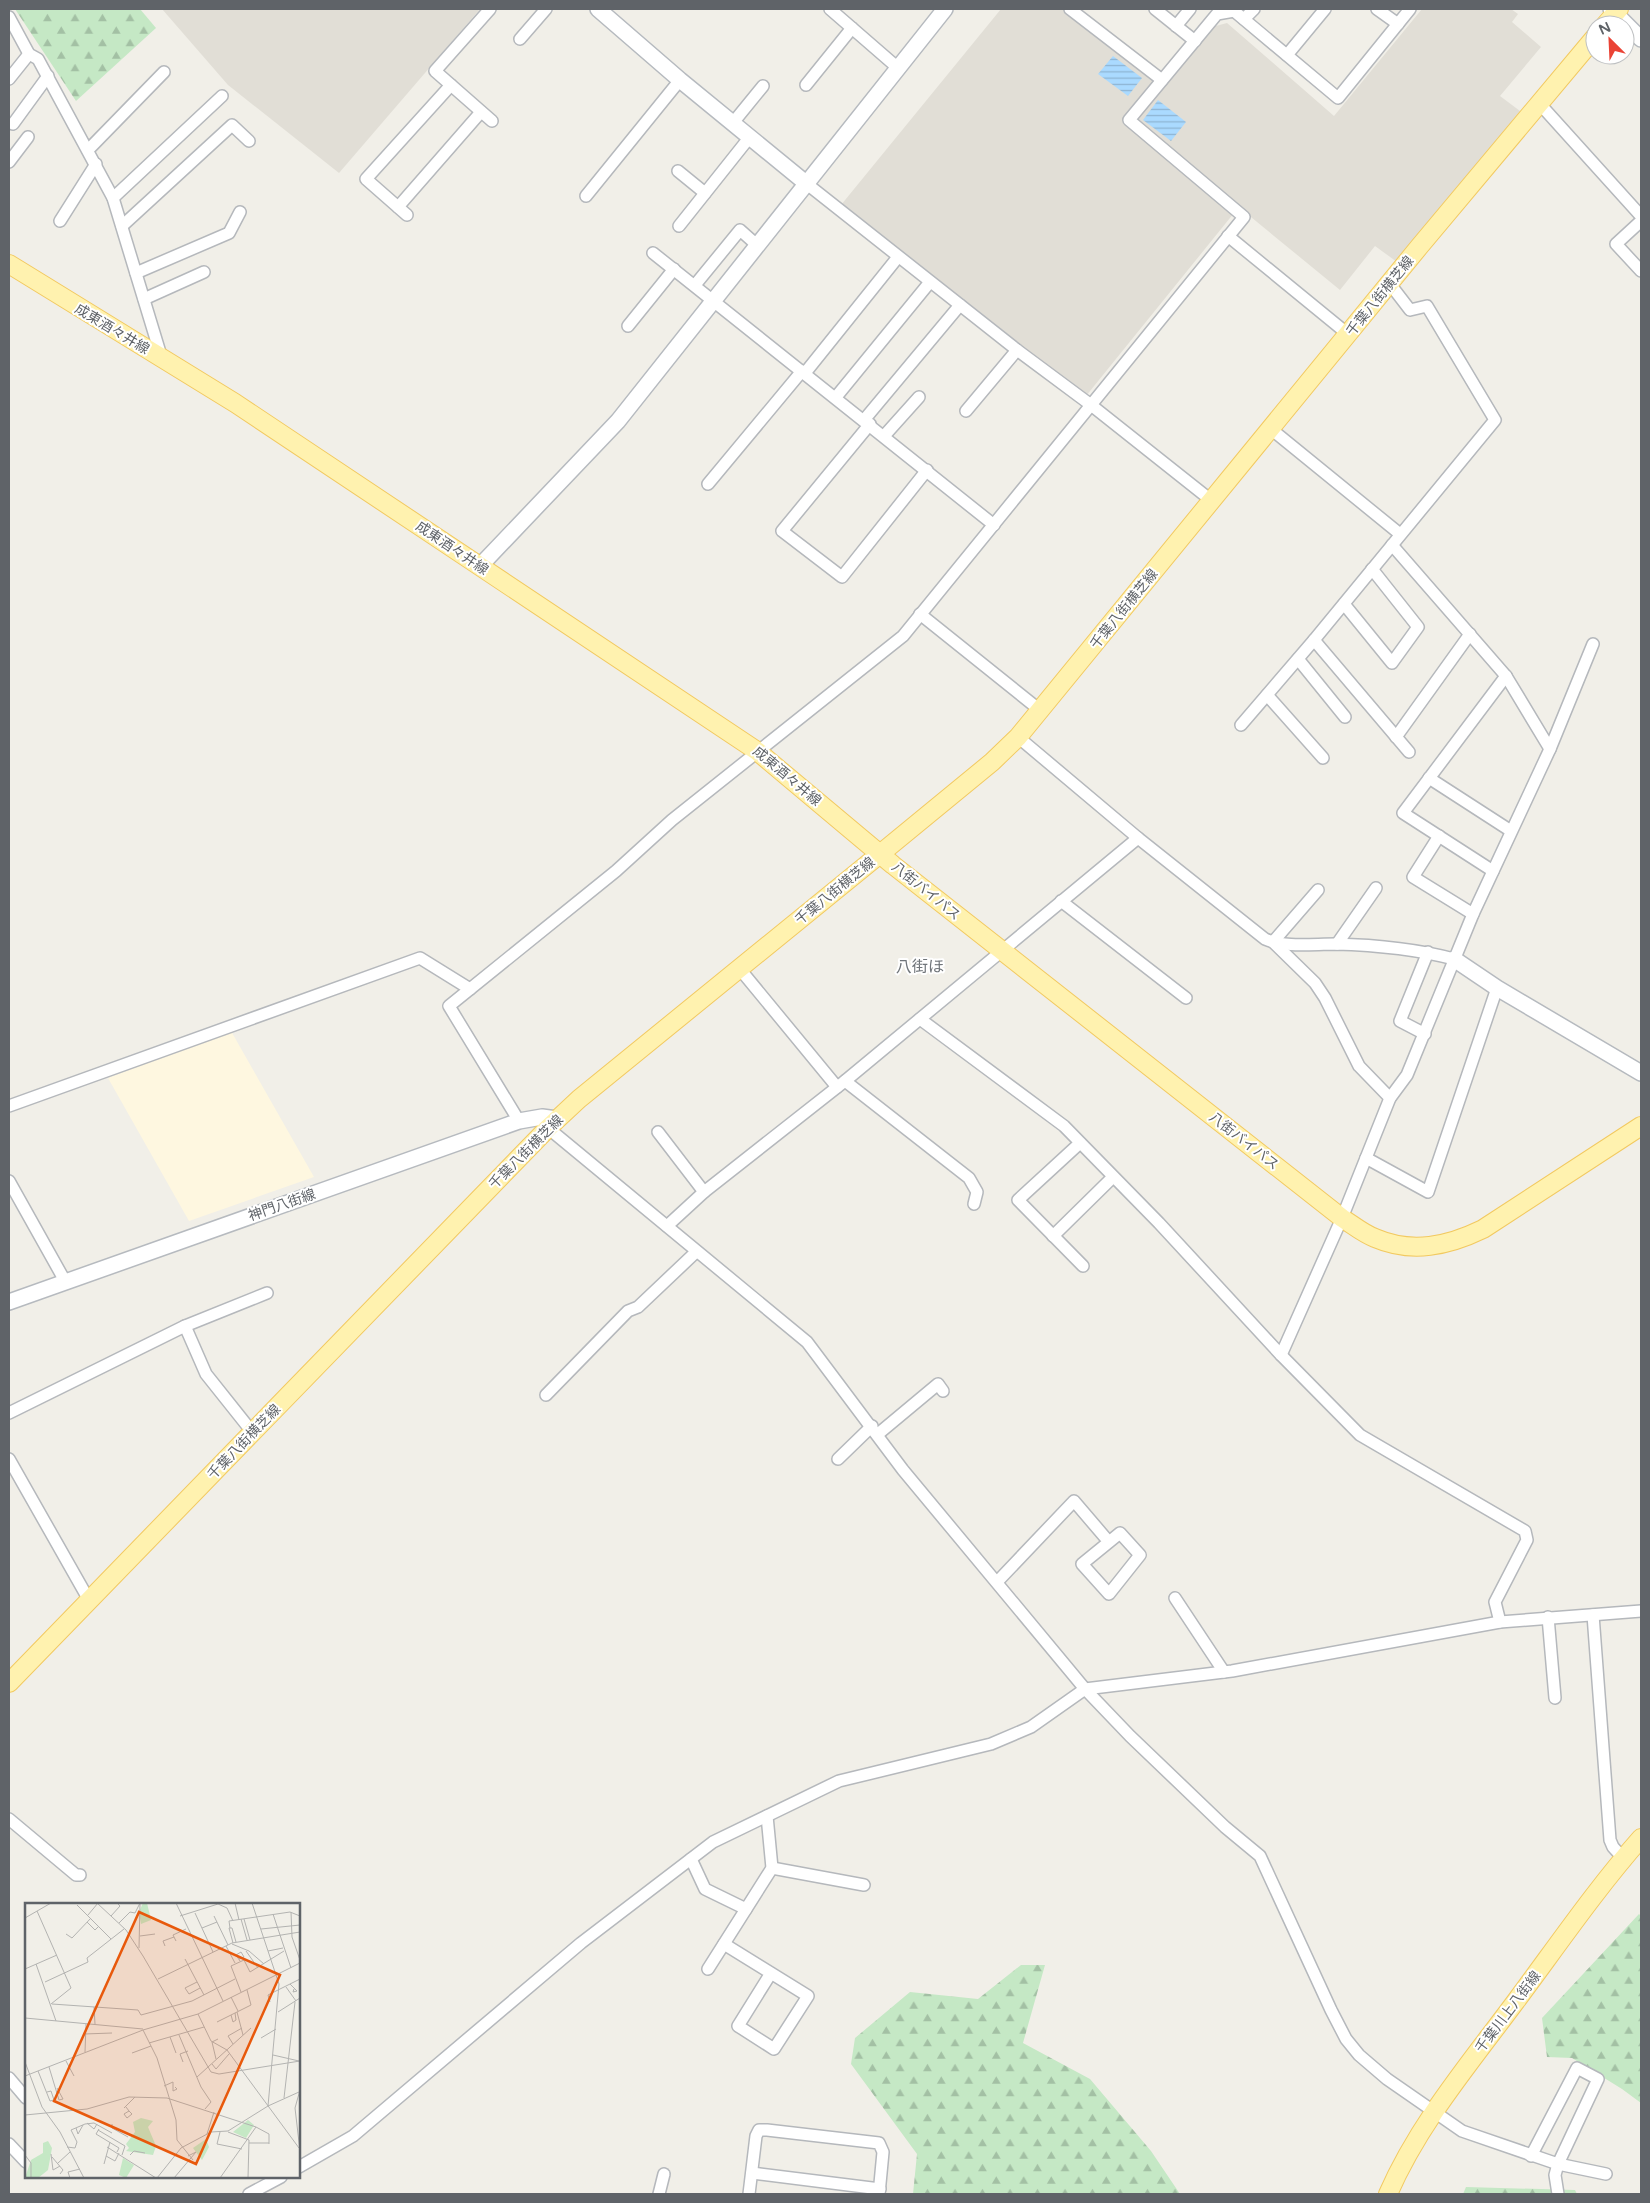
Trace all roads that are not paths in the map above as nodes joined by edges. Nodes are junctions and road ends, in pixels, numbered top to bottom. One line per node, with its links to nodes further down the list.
1 (490, 9): 31 (street)
2 (546, 9): 19 (street)
3 (598, 9): 29 (street)
4 (830, 9): 18 (street)
5 (945, 9): 25 (street)
6 (1070, 9): 30 (street)
7 (1155, 9): 17 (street)
8 (1190, 9): 17 (street)
9 (1254, 9): 15 (street)
10 (1325, 9): 24 (street)
11 (1377, 9): 16 (street)
12 (1410, 9): 16 (street)
13 (1613, 14): 20 (street)
14 (9, 16): 23 (street)
15 (1244, 19): 21 (street); 24 (street)
16 (1398, 24): 24 (street)
17 (1176, 26): 21 (street)
18 (852, 28): 25 (street); 32 (street)
19 (520, 39)
20 (1641, 39)
21 (1194, 41): 30 (street)
22 (1585, 49): 35 (main road, 千葉八街横芝線)
23 (29, 54): 27 (street); 28 (street)
24 (1287, 55)
25 (898, 68): 47 (street)
26 (164, 72): 43 (street)
27 (48, 76): 38 (street); 43 (street)
28 (9, 79)
29 (680, 80): 39 (street); 49 (street)
30 (1162, 80): 57 (street)
31 (451, 85): 36 (street); 36 (street)
32 (806, 85)
33 (764, 86): 39 (street)
34 (222, 96): 50 (street)
35 (1539, 103): 52 (street); 67 (main road, 千葉八街横芝線)
36 (481, 112): 37 (street)
37 (492, 121)
38 (13, 124)
39 (732, 124): 41 (street)
40 (28, 137): 44 (street)
41 (749, 138): 47 (street); 48 (street)
42 (249, 141): 55 (street)
43 (88, 150): 45 (street)
44 (9, 162)
45 (96, 164): 50 (street); 53 (street)
46 (678, 172): 48 (street)
47 (807, 184): 58 (street); 60 (street)
48 (705, 193): 56 (street)
49 (586, 196)
50 (113, 198): 55 (street)
51 (240, 212): 65 (street)
52 (1641, 216)
53 (60, 221)
54 (1641, 221): 63 (street)
55 (122, 226): 65 (street)
56 (679, 226)
57 (1228, 236): 73 (street); 79 (street)
58 (758, 246): 68 (street); 70 (street)
59 (653, 253): 62 (street)
60 (898, 257): 66 (street); 76 (street)
61 (9, 264): 75 (main road, 成東酒々井線)
62 (674, 269): 68 (street); 72 (street)
63 (1641, 271)
64 (204, 272): 69 (street)
65 (136, 274): 69 (street)
66 (930, 282): 71 (street); 78 (street)
67 (1390, 284): 73 (main road, 千葉八街横芝線); 88 (street)
68 (695, 285): 70 (street)
69 (144, 298): 75 (street)
70 (714, 301): 76 (street); 90 (street)
71 (960, 305): 74 (street); 81 (street)
72 (628, 326)
73 (1348, 335): 82 (main road, 千葉八街横芝線)
74 (1016, 350): 79 (street); 80 (street)
75 (162, 359): 90 (main road, 成東酒々井線)
76 (803, 372): 78 (street); 85 (street)
77 (919, 397): 83 (street)
78 (836, 398): 81 (street)
79 (1090, 405): 86 (street); 87 (street)
80 (966, 411)
81 (867, 422): 83 (street); 84 (street)
82 (1271, 429): 86 (main road, 千葉八街横芝線); 88 (street)
83 (884, 436): 84 (street)
84 (927, 470): 87 (street)
85 (708, 484)
86 (1212, 501): 100 (main road, 千葉八街横芝線)
87 (994, 524): 93 (street)
88 (1400, 534): 89 (street)
89 (1392, 545): 91 (street); 94 (street)
90 (480, 566): 106 (main road, 成東酒々井線)
91 (1372, 569): 92 (street); 92 (street)
92 (1344, 604): 95 (street)
93 (920, 614): 100 (street); 106 (street)
94 (1470, 634): 98 (street); 104 (street)
95 (1314, 640): 97 (street); 104 (street)
96 (1593, 644): 105 (street)
97 (1298, 659): 99 (street); 101 (street)
98 (1506, 676): 105 (street); 109 (street)
99 (1267, 695): 102 (street); 108 (street)
100 (1041, 711): 103 (main road, 千葉八街横芝線)
101 (1345, 717)
102 (1241, 725)
103 (1018, 737): 112 (street); 113 (main road, 千葉八街横芝線)
104 (1396, 738): 107 (street)
105 (1550, 749): 110 (street)
106 (757, 751): 113 (main road, 成東酒々井線); 125 (street)
107 (1409, 752)
108 (1323, 758)
109 (1429, 778): 110 (street); 111 (street)
110 (1511, 831): 114 (street)
111 (1439, 836): 114 (street); 118 (street)
112 (1138, 838): 117 (street); 119 (street)
113 (880, 854): 121 (main road, 八街バイパス); 124 (main road, 千葉八街横芝線)
114 (1493, 871): 118 (street)
115 (1376, 888): 120 (street)
116 (1318, 890): 119 (street)
117 (1061, 902): 121 (street); 127 (street)
118 (1473, 914): 123 (street)
119 (1273, 942): 120 (street); 132 (street)
120 (1337, 944): 122 (street)
121 (1001, 951): 128 (street); 144 (main road, 八街バイパス)
122 (1428, 952): 123 (street); 129 (street)
123 (1454, 959): 126 (street); 129 (street)
124 (739, 968): 131 (street); 135 (main road, 千葉八街横芝線)
125 (470, 988): 133 (street); 134 (street)
126 (1497, 988): 130 (street); 139 (street)
127 (1186, 998)
128 (920, 1019): 131 (street); 138 (street)
129 (1425, 1034): 132 (street)
130 (1641, 1073)
131 (841, 1084): 142 (street); 143 (street)
132 (1390, 1098): 139 (street)
133 (9, 1106)
134 (519, 1121): 135 (street, 神門八街線); 149 (street, 神門八街線)
135 (553, 1124): 145 (street); 158 (main road, 千葉八街横芝線)
136 (1641, 1126): 144 (main road, 八街バイパス)
137 (658, 1132): 142 (street)
138 (1080, 1143): 140 (street); 146 (street)
139 (1366, 1158): 144 (street)
140 (1113, 1176): 146 (street); 153 (street)
141 (9, 1181): 149 (street)
142 (704, 1192): 145 (street)
143 (974, 1204)
144 (1342, 1218): 153 (street)
145 (667, 1226): 147 (street)
146 (1053, 1236): 148 (street)
147 (696, 1252): 155 (street); 157 (street)
148 (1083, 1266)
149 (66, 1281): 151 (street, 神門八街線)
150 (267, 1293): 152 (street)
151 (9, 1302)
152 (185, 1326): 156 (street); 158 (street)
153 (1281, 1355): 168 (street)
154 (944, 1391): 157 (street)
155 (546, 1395)
156 (9, 1413)
157 (875, 1430): 160 (street); 162 (street)
158 (253, 1433): 164 (main road, 千葉八街横芝線)
159 (9, 1459): 164 (street)
160 (838, 1459)
161 (1109, 1542): 161 (street); 162 (street)
162 (997, 1582): 171 (street)
163 (1175, 1598): 169 (street)
164 (89, 1600): 170 (main road, 千葉八街横芝線)
165 (1641, 1611): 166 (street)
166 (1593, 1615): 167 (street); 176 (street)
167 (1548, 1617): 168 (street); 172 (street)
168 (1500, 1622): 169 (street)
169 (1224, 1672): 171 (street)
170 (9, 1683)
171 (1085, 1689): 173 (street); 187 (street)
172 (1555, 1698)
173 (767, 1816): 177 (street); 178 (street)
174 (9, 1819): 179 (street)
175 (1641, 1838): 176 (main road, 千葉川上八街線)
176 (1623, 1858): 187 (main road, 千葉川上八街線)
177 (691, 1859): 181 (street); 192 (street)
178 (772, 1868): 180 (street); 181 (street)
179 (80, 1875)
180 (864, 1885)
181 (746, 1909): 182 (street)
182 (724, 1944): 183 (street); 184 (street)
183 (708, 1969)
184 (772, 1973): 184 (street)
185 (9, 2078): 186 (street)
186 (25, 2097)
187 (1433, 2113): 189 (street); 201 (main road, 千葉川上八街線)
188 (9, 2144): 190 (street)
189 (1531, 2156): 191 (street); 191 (street)
190 (25, 2161)
191 (1558, 2164): 195 (street); 202 (street)
192 (300, 2166)
193 (752, 2173): 197 (street); 197 (street); 200 (street)
194 (664, 2174): 199 (street)
195 (1606, 2174)
196 (279, 2178): 198 (street)
197 (879, 2192)
198 (249, 2194)
199 (659, 2194)
200 (749, 2194)
201 (1388, 2194)
202 (1558, 2194)

